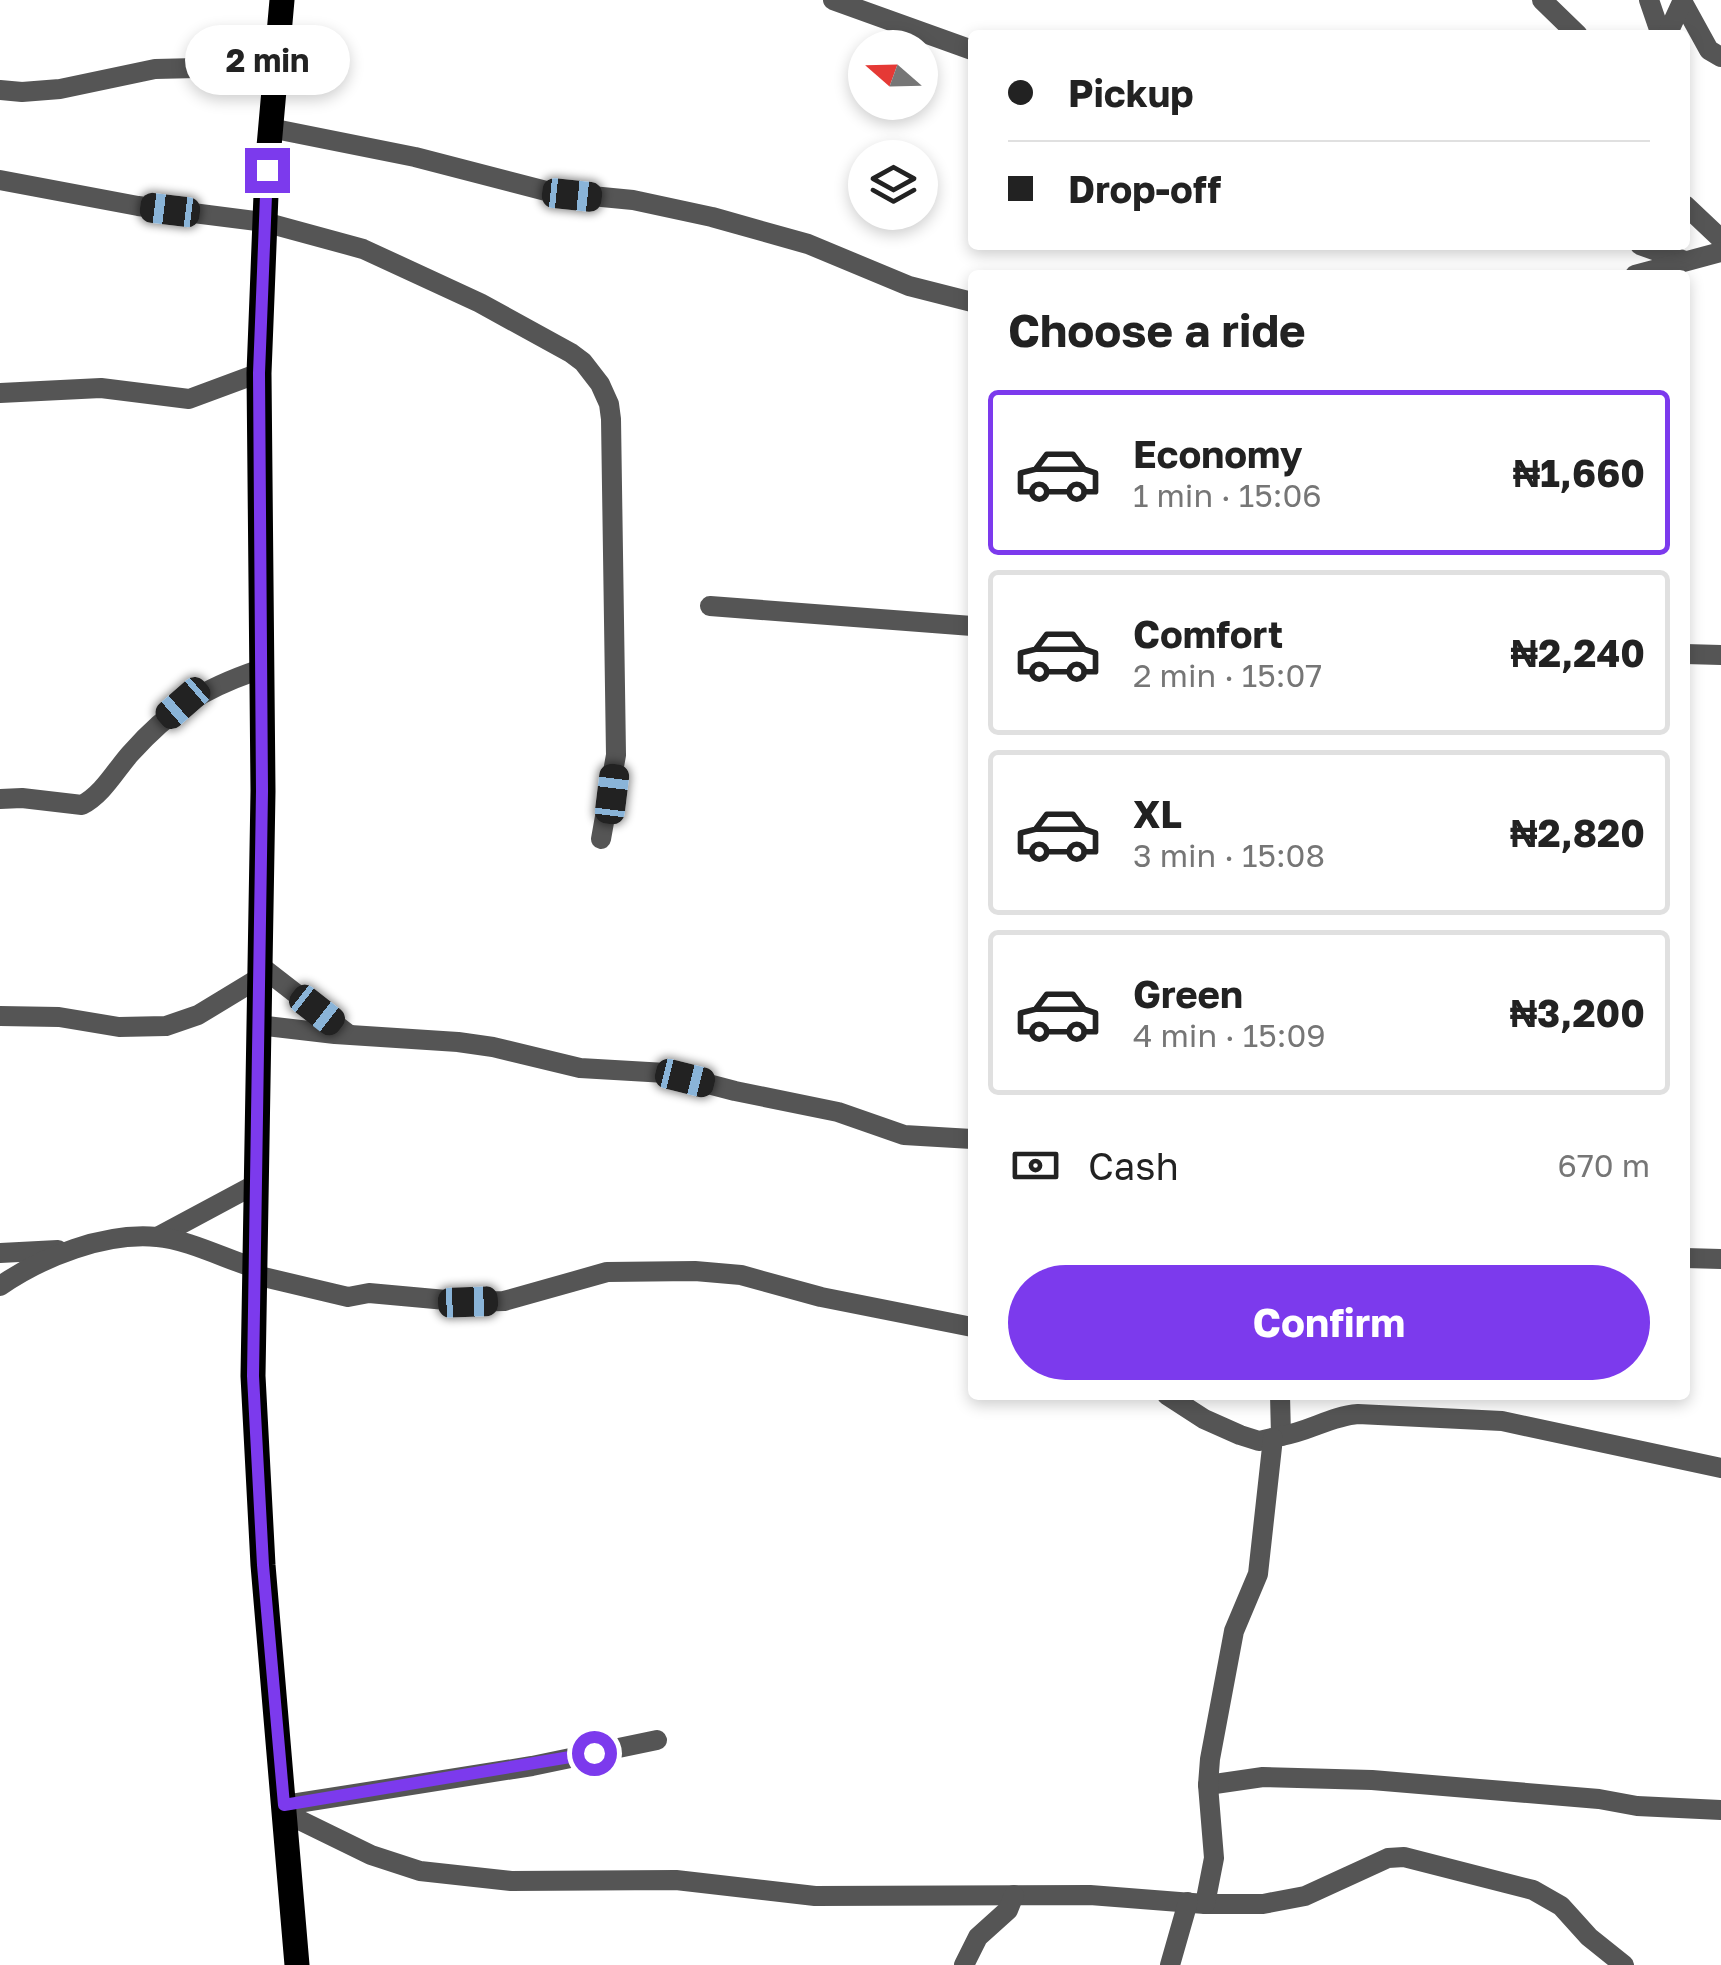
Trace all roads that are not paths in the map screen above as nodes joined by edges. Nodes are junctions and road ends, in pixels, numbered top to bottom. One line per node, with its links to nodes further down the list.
1 (282, 0): 9 (main road)
2 (834, 0): 10 (street)
3 (1542, 0): 6 (street)
4 (1682, 1): 8 (street); 12 (street)
5 (1651, 6): 7 (street)
6 (1573, 30)
7 (1666, 30)
8 (1668, 30)
9 (278, 44): 13 (street); 14 (main road)
10 (968, 49)
11 (1690, 50): 12 (street)
12 (1715, 54)
13 (0, 90)
14 (270, 128): 17 (main road); 23 (street)
15 (0, 180): 17 (street)
16 (1690, 210): 18 (street)
17 (264, 222): 24 (main road); 32 (street)
18 (1721, 240)
19 (1655, 250): 21 (street)
20 (1721, 252): 21 (street)
21 (1687, 261): 22 (street)
22 (1654, 270)
23 (968, 301)
24 (259, 373): 25 (street); 30 (main road)
25 (0, 393)
26 (710, 606): 27 (street)
27 (968, 626)
28 (1690, 654): 29 (street)
29 (1721, 655)
30 (261, 669): 31 (street); 33 (main road)
31 (0, 799)
32 (601, 839)
33 (259, 972): 34 (street); 35 (main road); 36 (street)
34 (0, 1016)
35 (258, 1024): 36 (street); 38 (main road)
36 (350, 1035): 37 (street)
37 (968, 1140)
38 (256, 1184): 39 (street); 44 (main road)
39 (159, 1236): 40 (street); 44 (street)
40 (84, 1247): 41 (street); 45 (street)
41 (0, 1253)
42 (1690, 1258): 43 (street)
43 (1721, 1260)
44 (255, 1271): 46 (street); 53 (main road)
45 (0, 1286)
46 (968, 1326)
47 (1175, 1400): 49 (street)
48 (1280, 1400): 49 (street)
49 (1277, 1437): 50 (street); 52 (street)
50 (1721, 1468)
51 (657, 1740): 53 (street)
52 (1208, 1786): 54 (street); 56 (street)
53 (285, 1809): 55 (street); 57 (main road)
54 (1721, 1810)
55 (1014, 1895): 56 (street); 58 (street)
56 (1196, 1903): 59 (street); 60 (street)
57 (296, 1965)
58 (964, 1965)
59 (1170, 1965)
60 (1624, 1965)

